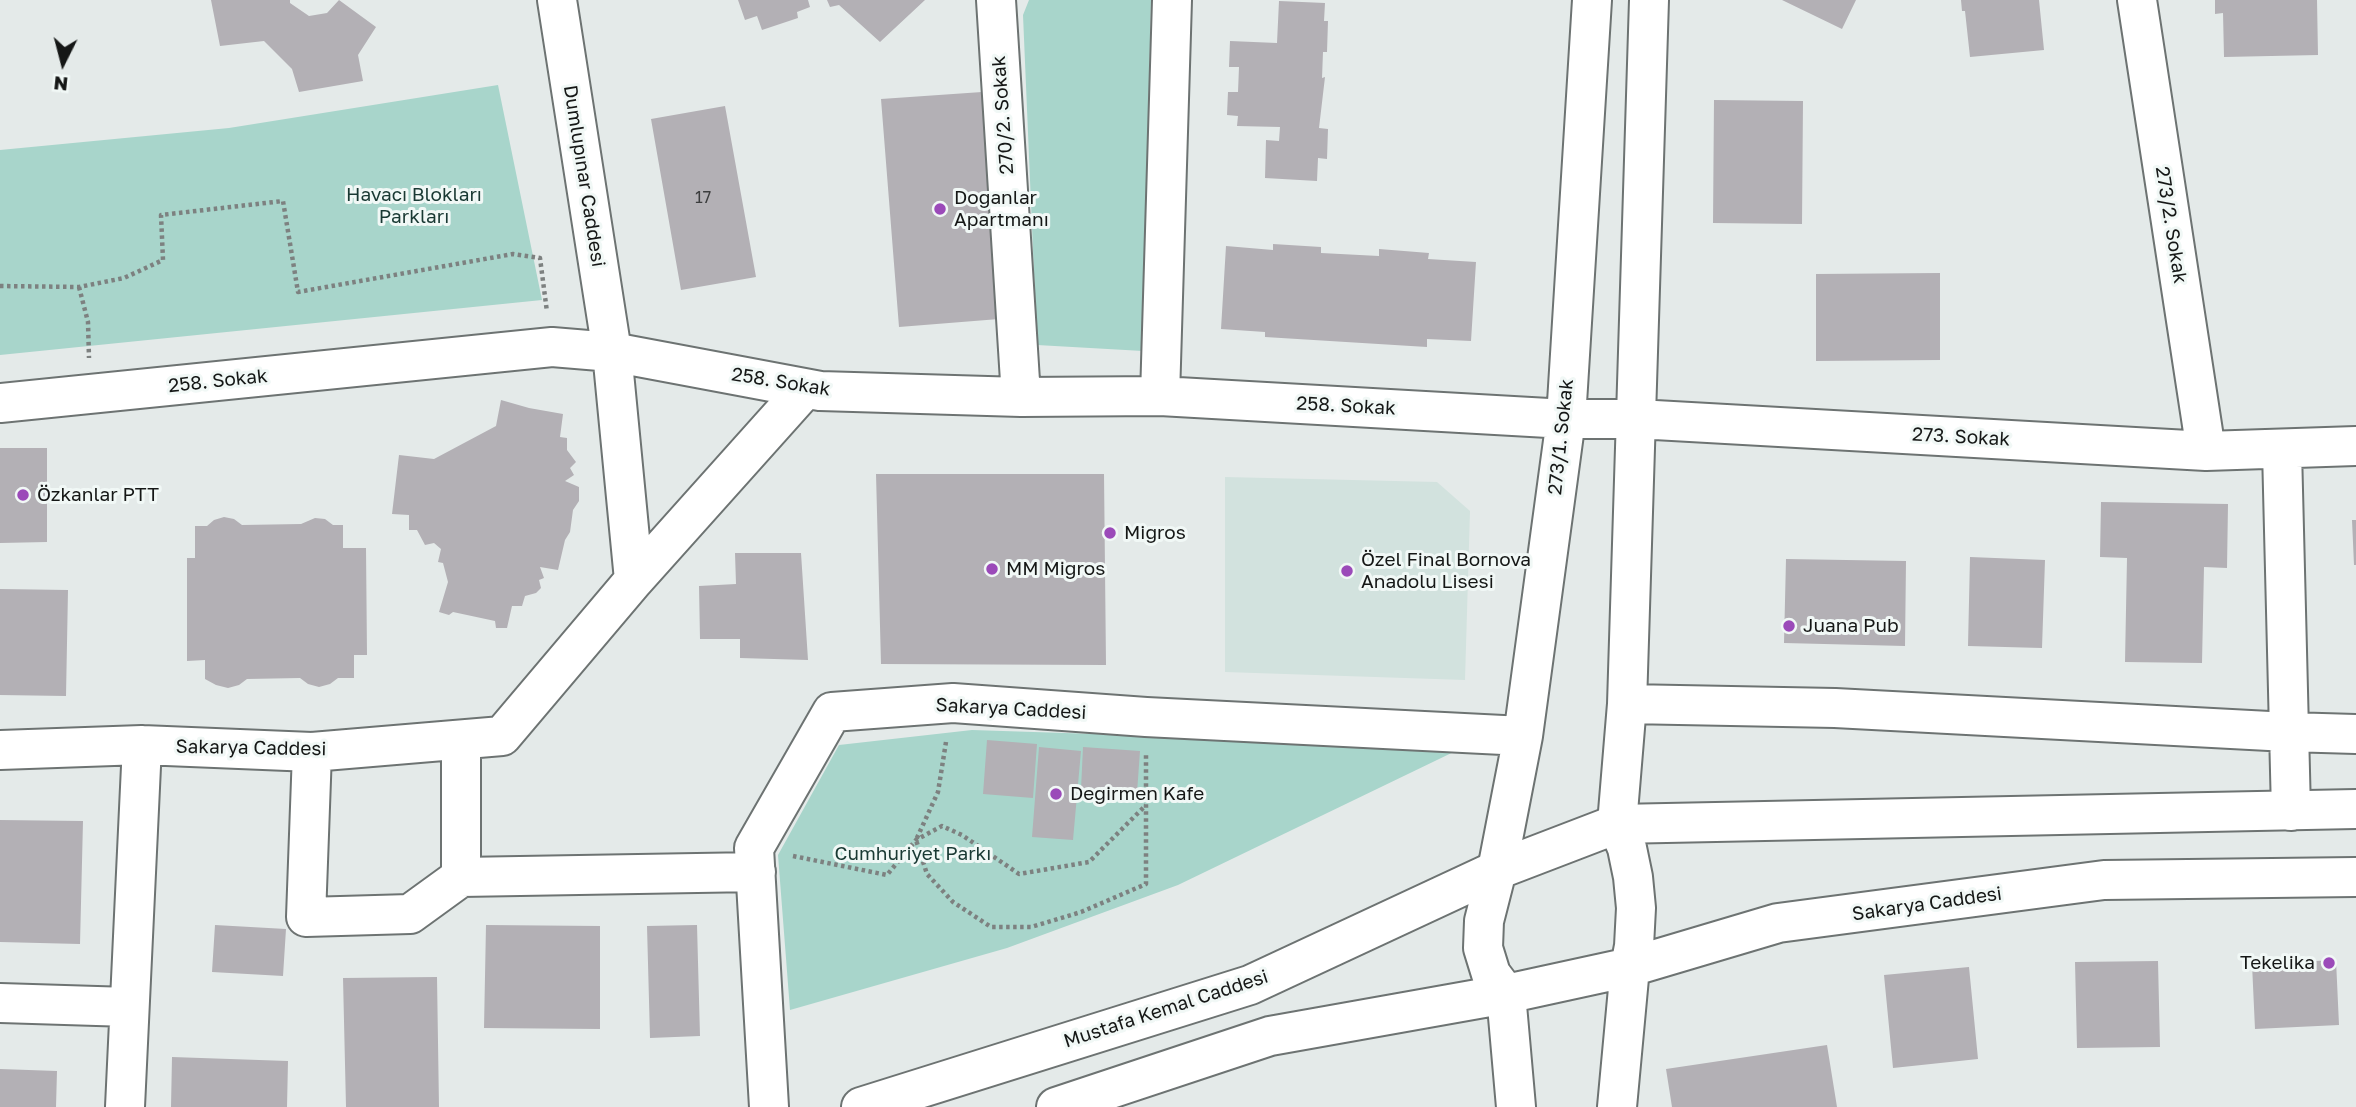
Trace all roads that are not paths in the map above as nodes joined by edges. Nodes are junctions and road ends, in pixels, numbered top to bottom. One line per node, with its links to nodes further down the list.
1 (557, 0): 7 (street, Dumlupınar Caddesi)
2 (996, 0): 10 (street, 270/2. Sokak)
3 (1172, 0): 9 (street)
4 (1592, 0): 12 (street, 273/1. Sokak)
5 (1649, 0): 13 (street)
6 (2137, 0): 15 (street, 273/2. Sokak)
7 (612, 352): 8 (street, 258. Sokak); 11 (street, 258. Sokak); 17 (street, Dumlupınar Caddesi)
8 (805, 389): 10 (street, 258. Sokak); 17 (street)
9 (1160, 396): 10 (street, 258. Sokak); 12 (street, 258. Sokak)
10 (1021, 397)
11 (0, 403)
12 (1566, 419): 13 (street, 273. Sokak); 21 (street, 273/1. Sokak)
13 (1637, 419): 15 (street, 273. Sokak); 18 (street)
14 (2356, 446): 16 (street, 273. Sokak)
15 (2206, 450): 16 (street, 273. Sokak)
16 (2282, 450): 19 (street)
17 (634, 580): 22 (street, Sakarya Caddesi)
18 (1627, 704): 19 (street); 28 (street)
19 (2288, 733): 20 (street); 27 (street)
20 (2356, 734)
21 (1523, 736): 29 (street, Sakarya Caddesi); 30 (street, 273/1. Sokak)
22 (461, 740): 25 (street, Sakarya Caddesi); 31 (street)
23 (142, 745): 24 (street, Sakarya Caddesi); 25 (street, Sakarya Caddesi); 36 (street)
24 (0, 750)
25 (312, 752): 31 (street)
26 (2356, 809): 27 (street)
27 (2291, 811): 28 (street)
28 (1617, 824): 30 (street, Mustafa Kemal Caddesi); 33 (street)
29 (755, 860): 31 (street); 38 (street)
30 (1497, 870): 34 (street, 273/1. Sokak); 39 (street, Mustafa Kemal Caddesi)
31 (461, 877)
32 (2356, 877): 33 (street, Sakarya Caddesi)
33 (1630, 967): 34 (street, Sakarya Caddesi); 42 (street)
34 (1506, 994): 40 (street); 41 (street)
35 (0, 1003): 36 (street)
36 (129, 1007): 37 (street)
37 (125, 1107)
38 (769, 1107)
39 (861, 1107)
40 (1056, 1107)
41 (1516, 1107)
42 (1616, 1107)

